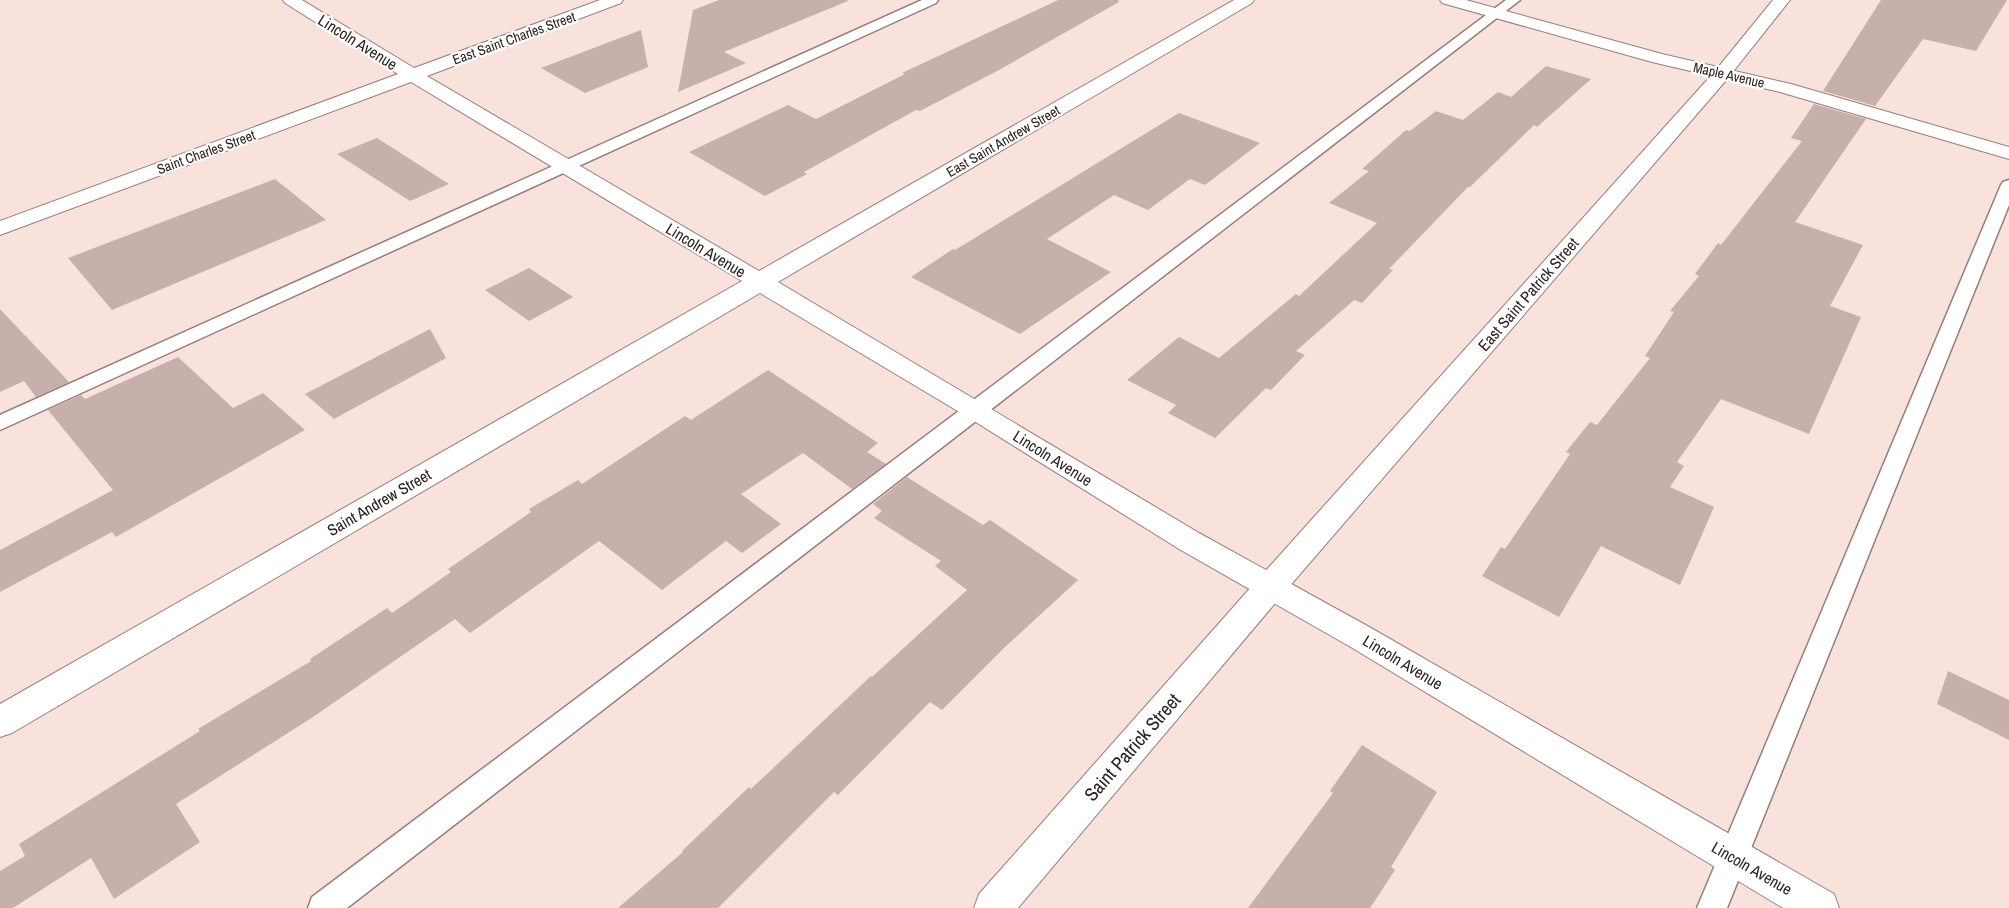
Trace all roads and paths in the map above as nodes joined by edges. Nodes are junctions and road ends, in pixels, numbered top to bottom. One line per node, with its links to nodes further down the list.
1 (615, 0): 10 (street, East Saint Charles Street)
2 (932, 0): 12 (lane)
3 (1246, 0): 15 (street, East Saint Andrew Street)
4 (1448, 0): 8 (street, Maple Avenue)
5 (1514, 0): 8 (lane)
6 (1782, 0): 9 (street, East Saint Patrick Street)
7 (297, 1): 10 (street, Lincoln Avenue)
8 (1496, 14): 9 (street, Maple Avenue); 16 (lane)
9 (1722, 74): 11 (street, Maple Avenue); 18 (street, East Saint Patrick Street)
10 (412, 75): 12 (street, Lincoln Avenue); 14 (street, Saint Charles Street)
11 (2009, 152)
12 (566, 166): 15 (street, Lincoln Avenue); 17 (lane)
13 (2009, 185): 20 (lane)
14 (0, 228)
15 (759, 282): 16 (street, Lincoln Avenue); 19 (street, Saint Andrew Street)
16 (975, 410): 18 (street, Lincoln Avenue); 21 (lane)
17 (0, 423)
18 (1271, 586): 20 (street, Lincoln Avenue); 22 (street, Saint Patrick Street)
19 (0, 722)
20 (1732, 857): 23 (lane); 24 (street, Lincoln Avenue)
21 (323, 908)
22 (993, 908)
23 (1712, 908)
24 (1820, 908)

